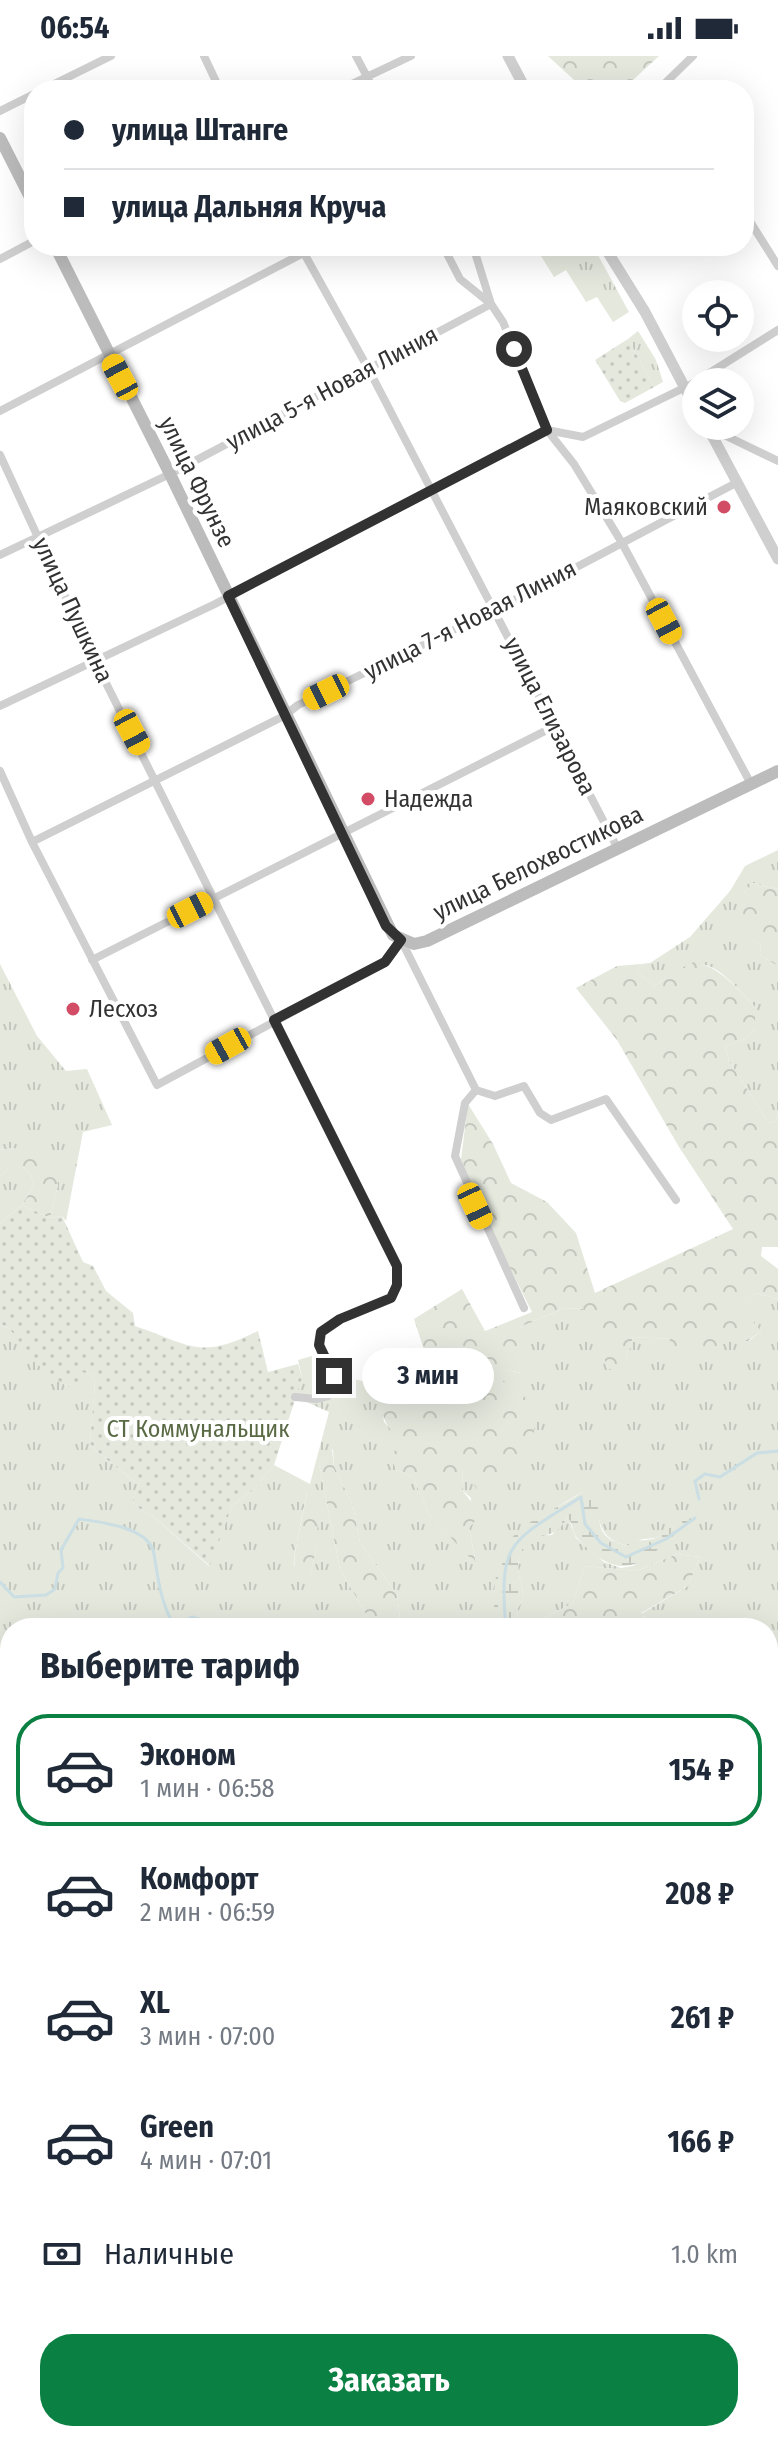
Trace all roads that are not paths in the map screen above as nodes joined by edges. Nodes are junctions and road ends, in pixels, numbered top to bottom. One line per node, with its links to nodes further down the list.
1 (111, 56): 8 (street)
2 (204, 56): 9 (street)
3 (356, 56): 7 (street)
4 (411, 56): 7 (street)
5 (508, 56): 12 (street)
6 (693, 56): 13 (street)
7 (367, 76): 10 (street); 11 (street)
8 (62, 80)
9 (215, 80)
10 (359, 80)
11 (369, 80)
12 (521, 80)
13 (668, 80)
14 (24, 99): 15 (street)
15 (0, 111)
16 (0, 138): 17 (main road)
17 (24, 185)
18 (754, 228): 27 (street)
19 (24, 246): 26 (street)
20 (60, 256): 30 (main road, улица Фрунзе)
21 (291, 256): 30 (street)
22 (305, 256): 32 (street, улица Елизарова)
23 (448, 256): 28 (street)
24 (476, 256): 28 (street)
25 (610, 256): 33 (street)
26 (0, 259)
27 (778, 266)
28 (491, 304): 32 (street, улица 5-я Новая Линия); 36 (street)
29 (778, 330): 31 (street)
30 (107, 353): 35 (street); 41 (main road, улица Фрунзе)
31 (716, 368)
32 (369, 370): 41 (street, улица 5-я Новая Линия); 43 (street, улица Елизарова)
33 (682, 384)
34 (682, 389): 36 (street)
35 (0, 411)
36 (547, 430): 43 (street); 45 (street)
37 (714, 440): 42 (street)
38 (734, 440): 40 (street)
39 (0, 455): 44 (street, улица Пушкина)
40 (778, 461)
41 (170, 474): 44 (street, улица 5-я Новая Линия); 48 (main road, улица Фрунзе)
42 (736, 483): 45 (street, улица 7-я Новая Линия); 47 (street)
43 (429, 488): 48 (street); 49 (street, улица Елизарова)
44 (38, 536): 46 (street, улица 5-я Новая Линия); 50 (street, улица Пушкина)
45 (622, 543): 49 (street, улица 7-я Новая Линия); 57 (street)
46 (0, 555)
47 (778, 559)
48 (228, 596): 50 (street); 52 (main road, улица Фрунзе)
49 (495, 610): 52 (street, улица 7-я Новая Линия); 53 (street, улица Елизарова)
50 (95, 661): 51 (street); 56 (street, улица Пушкина)
51 (0, 706)
52 (284, 716): 56 (street, улица 7-я Новая Линия); 58 (main road, улица Фрунзе)
53 (555, 726): 58 (street); 60 (street, улица Елизарова)
54 (0, 771): 59 (street)
55 (778, 771): 57 (main road, улица Белохвостикова)
56 (157, 779): 59 (street, улица 7-я Новая Линия); 61 (street, улица Пушкина)
57 (751, 784): 60 (main road, улица Белохвостикова)
58 (342, 833): 61 (street); 62 (main road, улица Фрунзе)
59 (32, 842): 63 (street)
60 (618, 849): 62 (main road, улица Белохвостикова)
61 (214, 897): 63 (street); 64 (street, улица Пушкина)
62 (401, 940): 64 (street); 65 (street, улица Фрунзе)
63 (92, 960): 64 (street)
64 (274, 1020): 68 (street, улица Пушкина)
65 (476, 1090): 66 (street); 67 (street)
66 (676, 1200)
67 (524, 1308)
68 (295, 1397)

